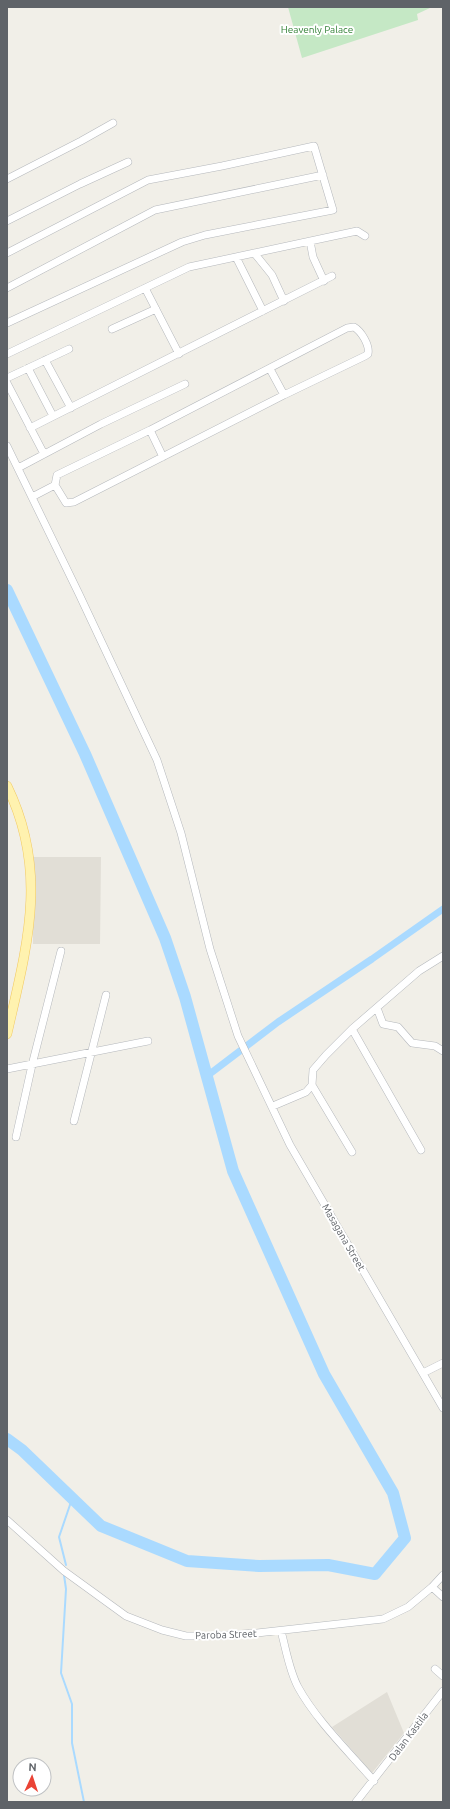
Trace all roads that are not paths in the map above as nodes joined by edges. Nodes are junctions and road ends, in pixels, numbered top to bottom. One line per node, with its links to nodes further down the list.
1 (113, 122): 4 (street)
2 (128, 162): 5 (street)
3 (322, 176): 8 (street); 13 (street); 18 (street)
4 (7, 179)
5 (7, 221)
6 (365, 236): 7 (street)
7 (310, 241): 9 (street); 12 (street)
8 (7, 253)
9 (255, 254): 10 (street); 15 (street)
10 (236, 257): 14 (street); 17 (street)
11 (332, 276): 12 (street)
12 (324, 281): 15 (street)
13 (7, 288)
14 (145, 288): 16 (street); 21 (street)
15 (284, 301): 17 (street)
16 (156, 309): 19 (street); 22 (street)
17 (263, 311): 22 (street)
18 (7, 323)
19 (112, 329)
20 (69, 349): 23 (street)
21 (7, 354)
22 (179, 354): 30 (street)
23 (45, 360): 24 (street); 30 (street)
24 (28, 368): 26 (street); 31 (street)
25 (270, 369): 29 (street); 29 (street); 33 (street)
26 (7, 378)
27 (7, 383): 32 (street)
28 (185, 384): 35 (street)
29 (284, 395): 36 (street)
30 (71, 408): 31 (street)
31 (53, 416): 32 (street)
32 (30, 428): 35 (street)
33 (150, 430): 36 (street); 38 (street)
34 (7, 446): 37 (street, Masagana Street)
35 (44, 454): 37 (street)
36 (163, 457): 38 (street)
37 (18, 468): 39 (street, Masagana Street)
38 (55, 485): 39 (street)
39 (32, 497): 53 (street, Masagana Street)
40 (7, 786): 46 (main road)
41 (62, 950): 50 (street)
42 (443, 956): 44 (street)
43 (106, 995): 49 (street)
44 (377, 1008): 45 (street); 48 (street)
45 (352, 1029): 52 (street); 56 (street)
46 (7, 1034)
47 (148, 1041): 49 (street)
48 (443, 1051)
49 (91, 1052): 50 (street); 54 (street)
50 (32, 1065): 51 (street); 55 (street)
51 (7, 1069)
52 (312, 1085): 53 (street); 57 (street)
53 (272, 1106): 59 (street, Masagana Street)
54 (74, 1121)
55 (16, 1137)
56 (421, 1150)
57 (352, 1152)
58 (443, 1363): 59 (street)
59 (423, 1373): 60 (street, Masagana Street)
60 (443, 1408)
61 (7, 1520): 65 (street, Paroba Street)
62 (443, 1575): 63 (street, Paroba Street)
63 (432, 1587): 64 (street); 65 (street, Paroba Street)
64 (443, 1597)
65 (281, 1631): 69 (street)
66 (435, 1669): 67 (street)
67 (443, 1676)
68 (443, 1691): 69 (street, Dalan Kastila)
69 (374, 1781): 70 (street, Dalan Kastila)
70 (356, 1802)

